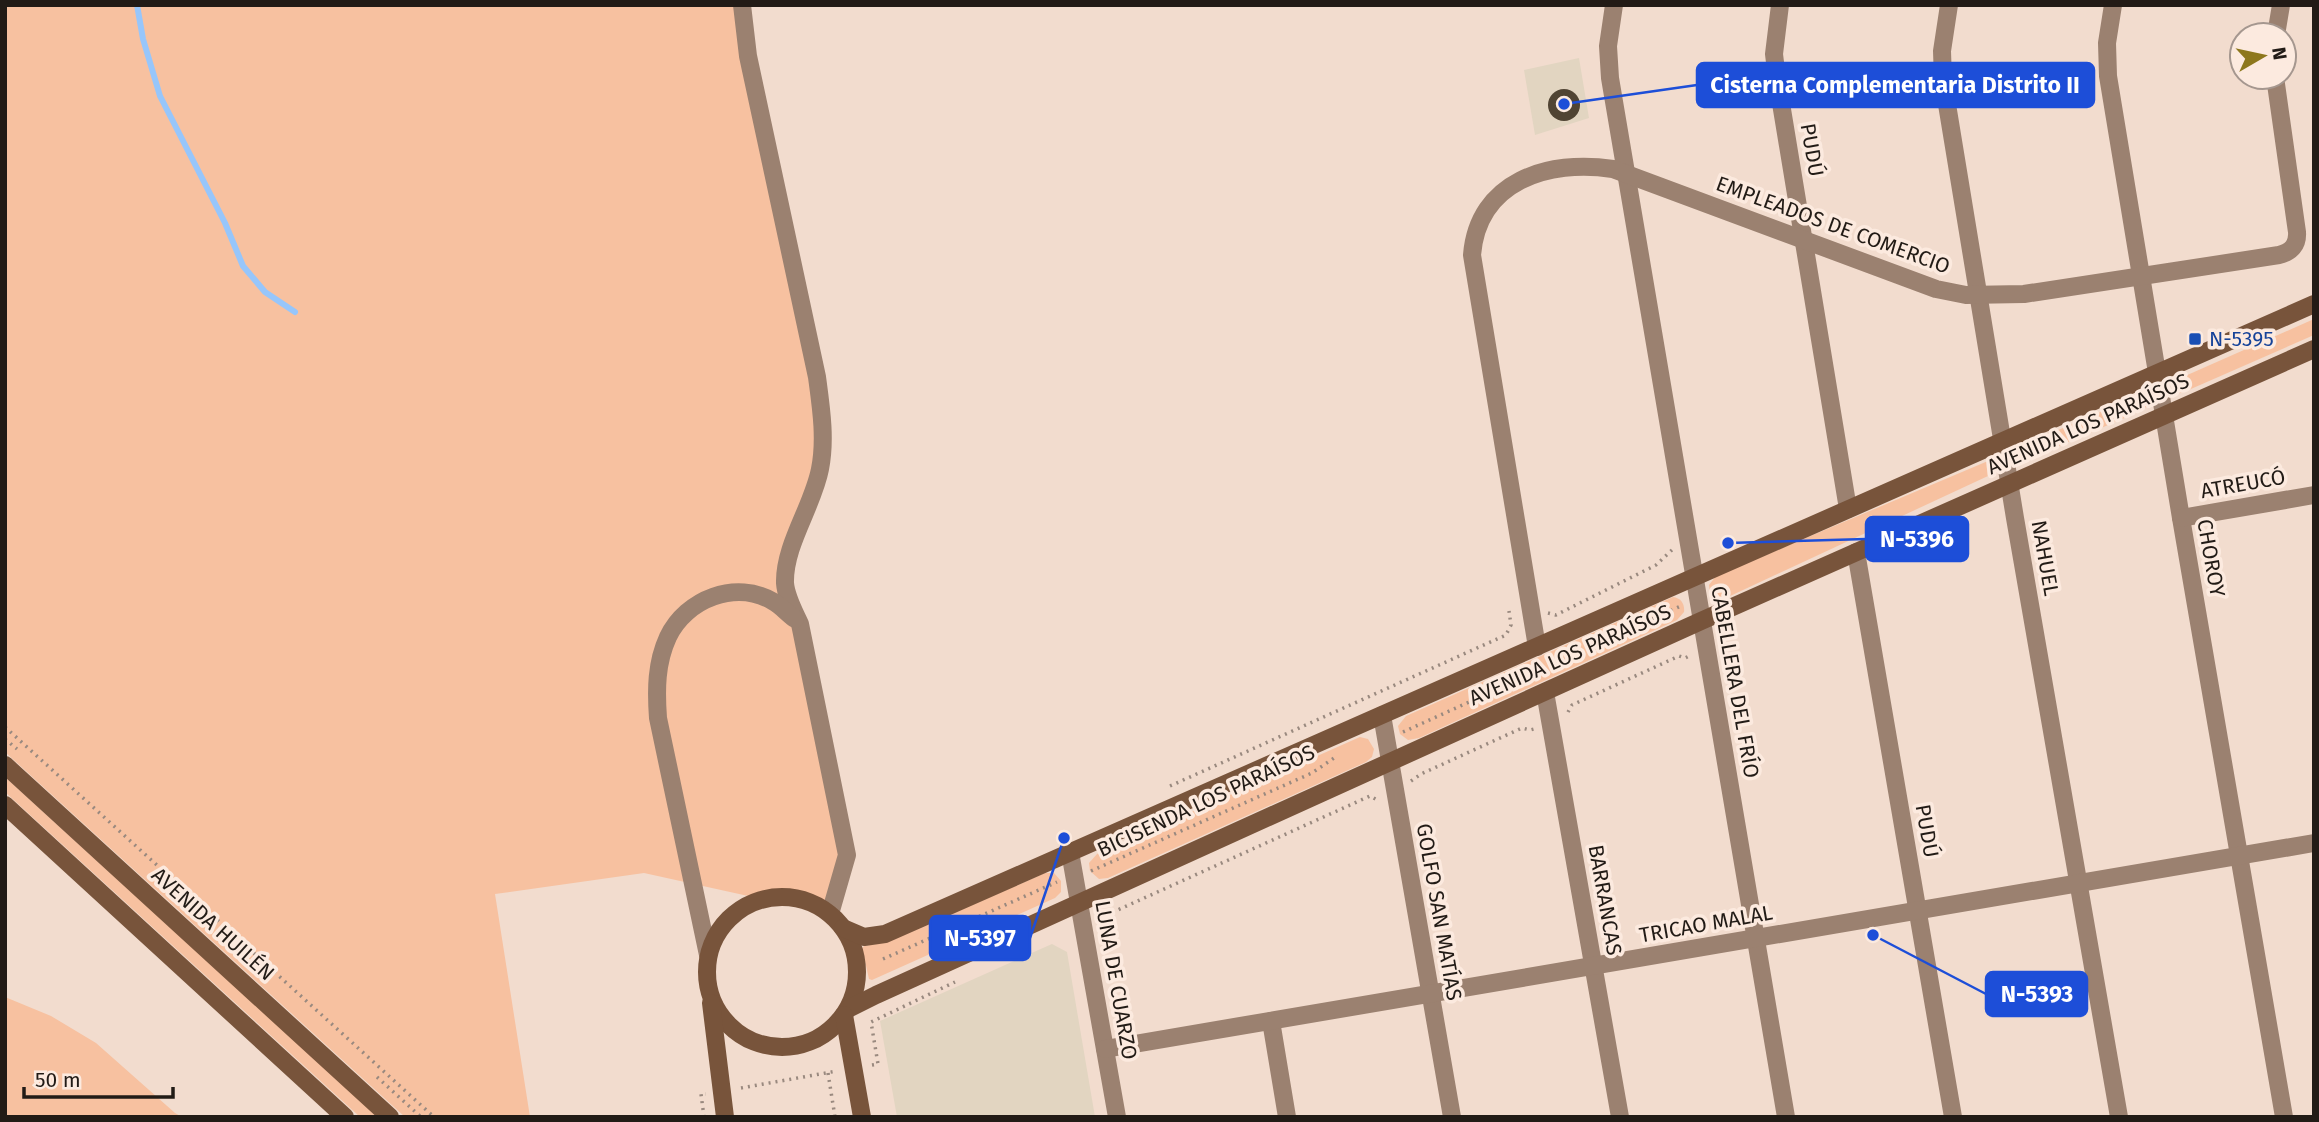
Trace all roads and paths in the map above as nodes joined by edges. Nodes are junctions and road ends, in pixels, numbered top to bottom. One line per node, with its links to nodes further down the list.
1 (742, 5): 30 (street)
2 (1614, 5): 7 (street, CABELLERA DEL FRÍO)
3 (1780, 5): 9 (street, PUDÚ)
4 (1949, 5): 11 (street, NAHUEL)
5 (2113, 5): 10 (street, CHOROY)
6 (2278, 91): 8 (street)
7 (1626, 172): 9 (street, EMPLEADOS DE COMERCIO); 25 (street, CABELLERA DEL FRÍO); 31 (street, EMPLEADOS DE COMERCIO)
8 (2306, 231): 10 (street, EMPLEADOS DE COMERCIO)
9 (1804, 240): 11 (street, EMPLEADOS DE COMERCIO); 19 (street, PUDÚ)
10 (2140, 276): 11 (street, EMPLEADOS DE COMERCIO); 14 (street, CHOROY)
11 (1980, 296): 16 (street, NAHUEL)
12 (2314, 304): 14 (main road, AVENIDA LOS PARAÍSOS)
13 (2314, 349): 15 (main road, AVENIDA LOS PARAÍSOS)
14 (2157, 373): 15 (street, CHOROY); 16 (main road, AVENIDA LOS PARAÍSOS)
15 (2164, 415): 17 (main road, AVENIDA LOS PARAÍSOS); 20 (street, CHOROY)
16 (2002, 441): 17 (street, NAHUEL); 19 (main road, AVENIDA LOS PARAÍSOS)
17 (2010, 484): 22 (main road, AVENIDA LOS PARAÍSOS); 53 (street, NAHUEL)
18 (2314, 495): 20 (street, ATREUCÓ)
19 (1848, 509): 25 (main road, AVENIDA LOS PARAÍSOS)
20 (2181, 518): 50 (street, CHOROY)
21 (1674, 548): 23 (path)
22 (1856, 552): 29 (main road, AVENIDA LOS PARAÍSOS); 55 (street, PUDÚ)
23 (1656, 565): 24 (path); 28 (path)
24 (1667, 572)
25 (1694, 577): 29 (street, CABELLERA DEL FRÍO); 31 (main road, AVENIDA LOS PARAÍSOS)
26 (1684, 605): 40 (path)
27 (1509, 611): 45 (path)
28 (1546, 613)
29 (1701, 621): 33 (main road, AVENIDA LOS PARAÍSOS); 59 (street, CABELLERA DEL FRÍO)
30 (800, 624): 56 (street); 61 (street)
31 (1537, 647): 35 (main road, AVENIDA LOS PARAÍSOS)
32 (1691, 655): 34 (path)
33 (1545, 692): 42 (main road, AVENIDA LOS PARAÍSOS); 63 (street, BARRANCAS)
34 (1562, 713)
35 (1382, 715): 42 (street, GOLFO SAN MATÍAS); 49 (main road, AVENIDA LOS PARAÍSOS)
36 (1525, 721): 38 (path)
37 (5, 727): 77 (path)
38 (1522, 728): 39 (path); 44 (path)
39 (1536, 728)
40 (1400, 733)
41 (1340, 753): 51 (path, BICISENDA LOS PARAÍSOS)
42 (1390, 762): 54 (main road, AVENIDA LOS PARAÍSOS); 67 (street, GOLFO SAN MATÍAS)
43 (5, 765): 76 (main road, AVENIDA HUILÉN)
44 (1408, 782)
45 (1160, 790)
46 (1381, 796): 58 (path)
47 (5, 805): 75 (main road)
48 (2314, 843): 50 (street, TRICAO MALAL)
49 (1070, 852): 54 (street, LUNA DE CUARZO); 57 (main road, AVENIDA LOS PARAÍSOS)
50 (2239, 856): 53 (street, TRICAO MALAL); 88 (street, CHOROY)
51 (1090, 871)
52 (1061, 881): 62 (path)
53 (2079, 883): 55 (street, TRICAO MALAL); 87 (street, NAHUEL)
54 (1079, 902): 68 (main road, AVENIDA LOS PARAÍSOS); 70 (street, LUNA DE CUARZO)
55 (1918, 911): 59 (street, TRICAO MALAL); 86 (street, PUDÚ)
56 (830, 914): 57 (main road, AVENIDA LOS PARAÍSOS); 61 (main road, AVENIDA LOS PARAÍSOS)
57 (843, 928): 68 (main road, AVENIDA LOS PARAÍSOS)
58 (1108, 929)
59 (1756, 938): 63 (street, TRICAO MALAL); 85 (street, CABELLERA DEL FRÍO)
60 (880, 952): 62 (path)
61 (708, 956): 66 (main road, AVENIDA LOS PARAÍSOS)
62 (883, 959): 64 (path)
63 (1594, 966): 67 (street, TRICAO MALAL); 84 (street, BARRANCAS)
64 (883, 967)
65 (965, 977): 71 (path)
66 (709, 992): 68 (main road, AVENIDA LOS PARAÍSOS); 78 (main road)
67 (1430, 994): 69 (street, TRICAO MALAL); 83 (street, GOLFO SAN MATÍAS)
68 (846, 1012): 80 (main road)
69 (1271, 1021): 70 (street, TRICAO MALAL); 82 (street)
70 (1105, 1049): 81 (street, LUNA DE CUARZO)
71 (866, 1067)
72 (838, 1071): 73 (path)
73 (828, 1073): 74 (path); 79 (path)
74 (734, 1089)
75 (345, 1117)
76 (390, 1117)
77 (434, 1117)
78 (725, 1117)
79 (835, 1117)
80 (862, 1117)
81 (1117, 1117)
82 (1287, 1117)
83 (1452, 1117)
84 (1620, 1117)
85 (1786, 1117)
86 (1953, 1117)
87 (2119, 1117)
88 (2284, 1117)

